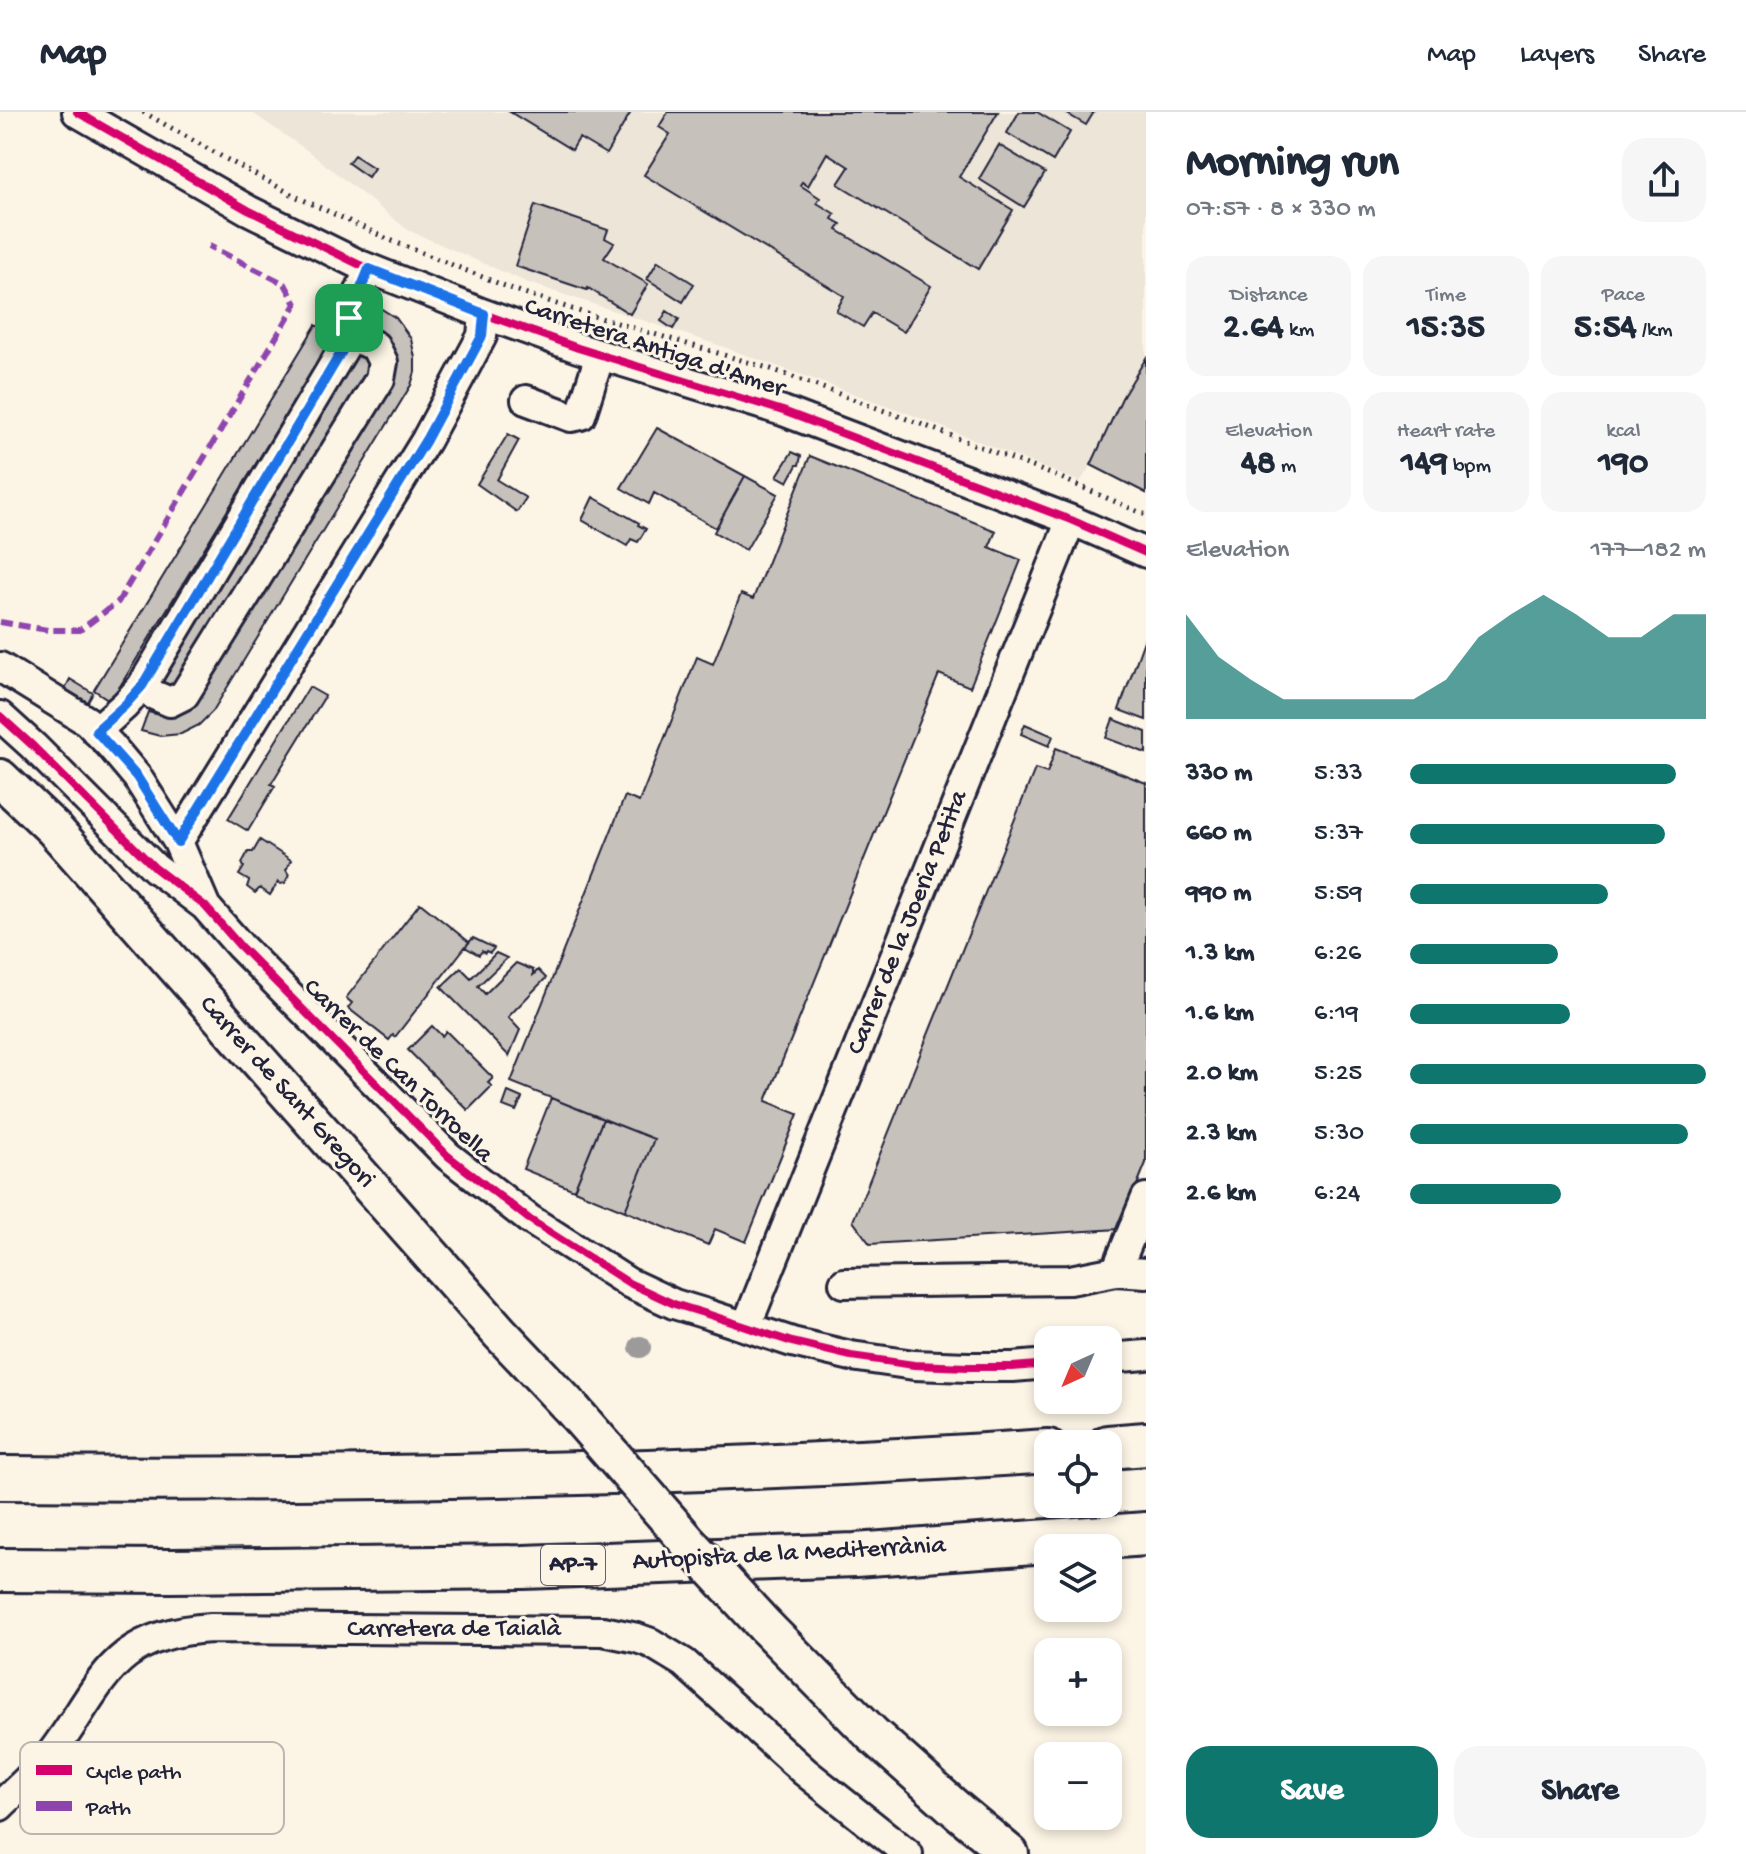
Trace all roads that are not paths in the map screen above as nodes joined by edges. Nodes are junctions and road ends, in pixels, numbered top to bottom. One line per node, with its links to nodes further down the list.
1 (77, 112): 2 (street, Carretera Antiga d'Amer)
2 (369, 269): 3 (street, Carretera Antiga d'Amer); 4 (street)
3 (484, 314): 5 (street, Carretera Antiga d'Amer); 14 (street)
4 (351, 336): 10 (street); 10 (street)
5 (600, 355): 6 (street); 7 (street, Carretera Antiga d'Amer)
6 (526, 400)
7 (1071, 520): 8 (street, Carretera Antiga d'Amer); 20 (street, Carrer de la Joeria Petita)
8 (1146, 553)
9 (0, 667): 12 (street)
10 (142, 686): 12 (street)
11 (0, 716): 15 (street, Carrer de Can Torroella)
12 (96, 731): 14 (street)
13 (0, 778): 34 (main road, Carrer de Sant Gregori, bridge)
14 (178, 842): 15 (street)
15 (205, 906): 20 (street, Carrer de Can Torroella)
16 (1146, 1198): 17 (street)
17 (1116, 1271): 18 (street); 19 (street)
18 (1146, 1273)
19 (844, 1283)
20 (746, 1327): 23 (street, Carrer de Can Torroella)
21 (1146, 1355): 22 (street)
22 (1122, 1357)
23 (1034, 1365)
24 (1146, 1444): 25 (highway)
25 (1122, 1446)
26 (1034, 1452): 27 (highway)
27 (0, 1478)
28 (1146, 1534): 29 (highway, Autopista de la Mediterrània / AP-7)
29 (0, 1570)
30 (59, 1742): 33 (street, Carretera de Taialà)
31 (20, 1786): 32 (street, Carretera de Taialà)
32 (0, 1806)
33 (908, 1854)
34 (1010, 1854)

